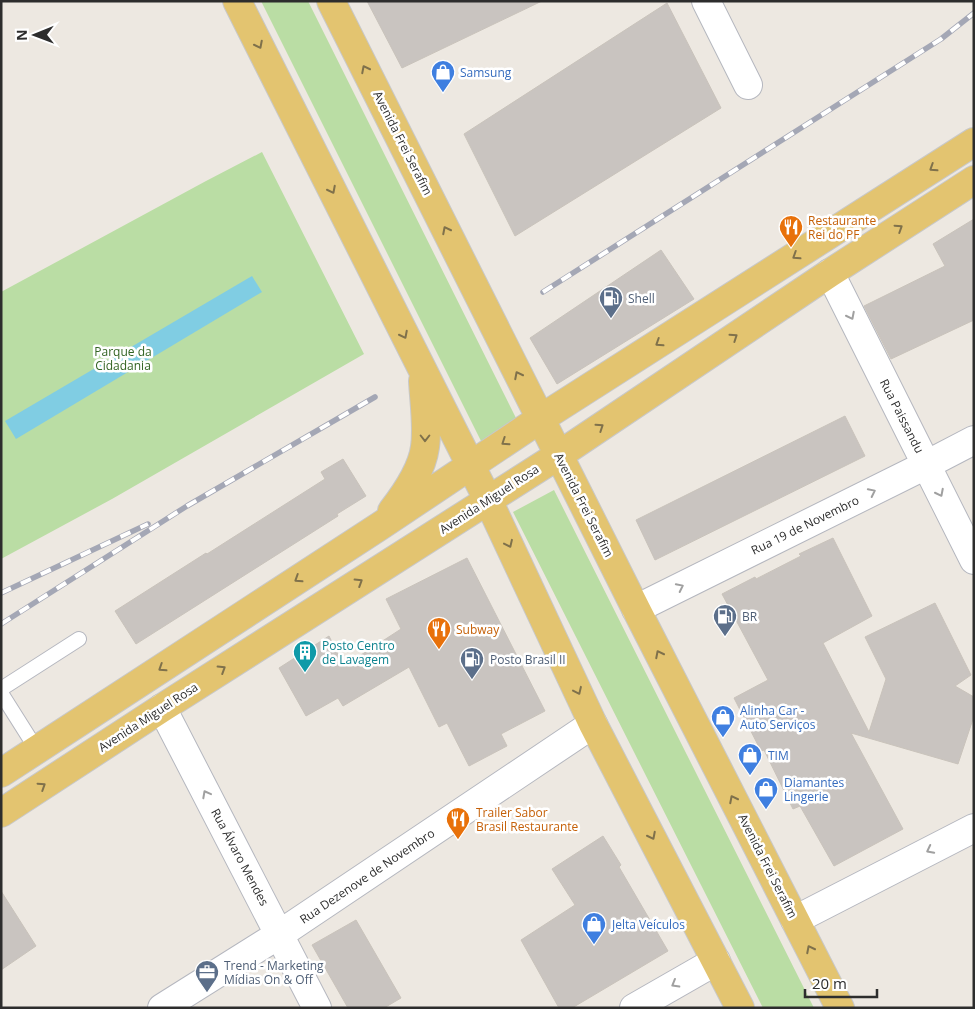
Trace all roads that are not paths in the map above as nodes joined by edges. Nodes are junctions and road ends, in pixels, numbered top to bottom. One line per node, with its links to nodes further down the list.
1 (237, 1): 8 (main road, one-way to 8)
2 (332, 1): 9 (main road, Avenida Frei Serafim, one-way to 2)
3 (706, 1): 4 (street)
4 (748, 84)
5 (974, 142): 9 (main road, one-way to 9)
6 (974, 180): 7 (main road, Avenida Miguel Rosa, one-way to 6)
7 (830, 273): 11 (main road, Avenida Miguel Rosa, one-way to 7); 13 (street, Rua Paissandu, one-way to 13)
8 (422, 372): 12 (main road); 15 (main road, one-way to 15)
9 (540, 419): 11 (main road, Avenida Frei Serafim); 12 (main road, one-way to 12)
10 (974, 440): 13 (street, Rua 19 de Novembro)
11 (559, 454): 14 (main road, Avenida Miguel Rosa); 17 (main road, Avenida Frei Serafim)
12 (470, 465): 14 (main road); 15 (main road)
13 (926, 465): 16 (street, Rua Paissandu, one-way to 16); 17 (street, Rua 19 de Novembro, one-way to 13)
14 (488, 500): 20 (main road, Avenida Miguel Rosa, one-way to 14); 21 (main road, one-way to 21)
15 (380, 526): 22 (main road, one-way to 22)
16 (974, 560)
17 (636, 609): 26 (main road, Avenida Frei Serafim, one-way to 17)
18 (79, 639): 19 (lane)
19 (1, 691): 22 (lane)
20 (162, 708): 24 (main road, Avenida Miguel Rosa, one-way to 20); 27 (street, Rua Álvaro Mendes, one-way to 20)
21 (594, 724): 27 (street, Rua Dezenove de Novembro); 28 (main road, one-way to 28)
22 (37, 750): 23 (main road)
23 (1, 773)
24 (1, 813)
25 (974, 828): 26 (street, one-way to 26)
26 (795, 920): 33 (main road, Avenida Frei Serafim, one-way to 26)
27 (280, 934): 29 (street, Rua Dezenove de Novembro); 30 (street, Rua Álvaro Mendes)
28 (716, 961): 31 (street, one-way to 31); 32 (main road)
29 (162, 1008)
30 (317, 1008)
31 (634, 1008)
32 (740, 1008)
33 (840, 1008)

